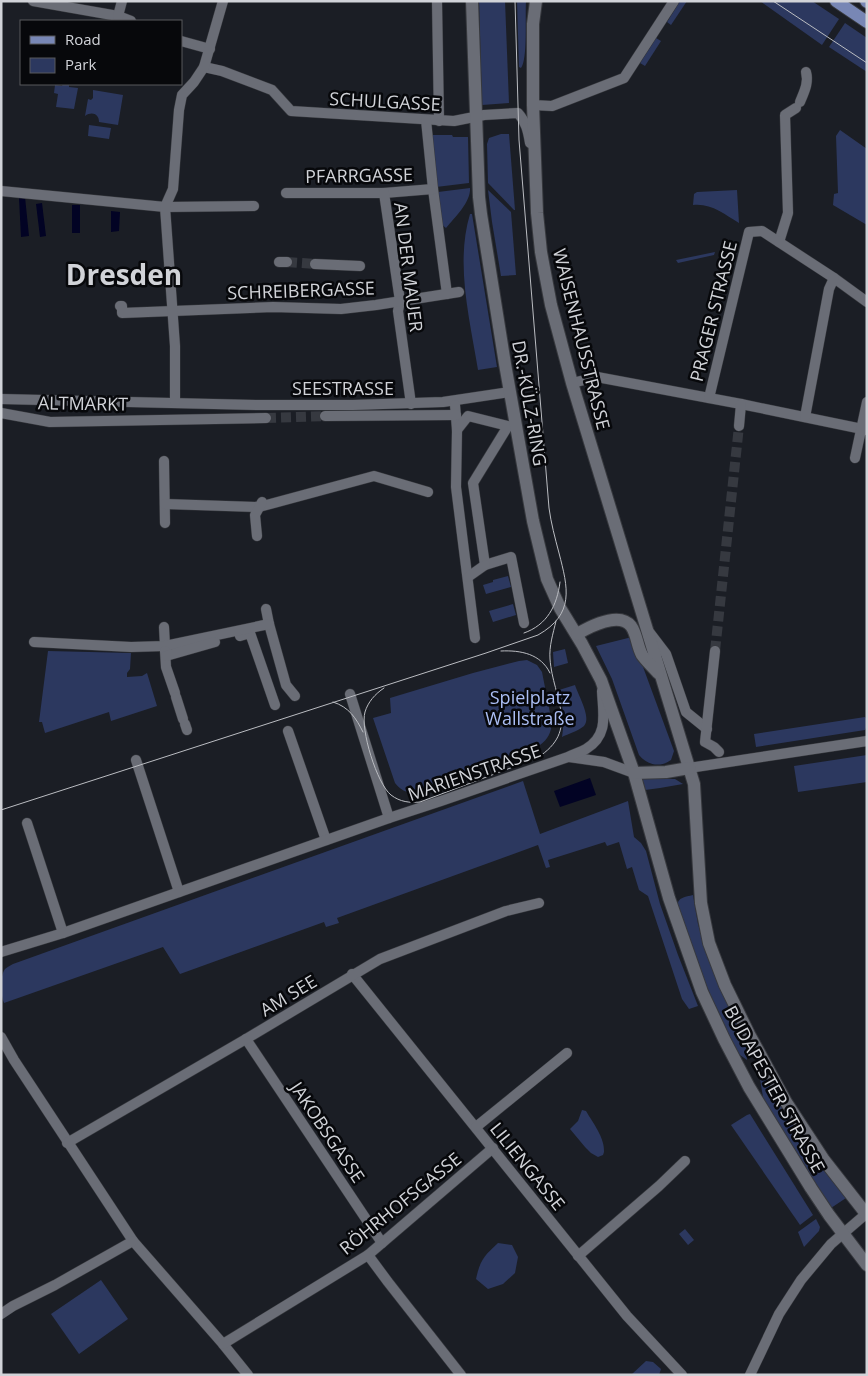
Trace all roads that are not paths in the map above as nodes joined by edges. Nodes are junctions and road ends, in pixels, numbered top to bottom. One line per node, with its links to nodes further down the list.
1 (33, 1): 9 (street)
2 (122, 1): 9 (street)
3 (223, 1): 13 (street)
4 (437, 1): 19 (street)
5 (472, 1): 17 (main road, DR.-KÜLZ-RING)
6 (536, 1): 16 (main road, WAISENHAUSSTRASSE)
7 (674, 1): 16 (street)
8 (836, 1): 11 (main road)
9 (118, 16): 10 (street)
10 (128, 20)
11 (867, 22)
12 (182, 41): 13 (street)
13 (210, 49): 14 (street)
14 (204, 67): 18 (street, SCHULGASSE); 26 (street)
15 (806, 72): 27 (street)
16 (533, 105): 20 (main road, WAISENHAUSSTRASSE)
17 (477, 117): 19 (street, SCHULGASSE); 20 (street); 38 (main road, DR.-KÜLZ-RING)
18 (426, 120): 19 (street, SCHULGASSE); 21 (street)
19 (439, 121)
20 (536, 179): 37 (main road, WAISENHAUSSTRASSE)
21 (433, 189): 24 (street, PFARRGASSE); 32 (street)
22 (1, 192): 26 (street)
23 (286, 193): 24 (street, PFARRGASSE)
24 (384, 193): 33 (street, AN DER MAUER)
25 (254, 206): 26 (street)
26 (165, 207): 36 (street)
27 (779, 242): 30 (street); 40 (street, PRAGER STRASSE)
28 (315, 264): 29 (street)
29 (360, 266)
30 (834, 278): 34 (street); 47 (street)
31 (459, 292): 32 (street, SCHREIBERGASSE)
32 (447, 294): 33 (street, SCHREIBERGASSE)
33 (400, 301): 36 (street, SCHREIBERGASSE); 43 (street, AN DER MAUER)
34 (867, 302)
35 (119, 306): 36 (street, SCHREIBERGASSE)
36 (173, 312): 41 (street)
37 (572, 383): 40 (street); 64 (main road, WAISENHAUSSTRASSE)
38 (510, 392): 43 (street, SEESTRASSE); 67 (main road, DR.-KÜLZ-RING)
39 (1, 398): 41 (street, SEESTRASSE)
40 (709, 398): 44 (street)
41 (175, 402): 43 (street, SEESTRASSE); 49 (street)
42 (867, 402): 51 (street)
43 (411, 404)
44 (741, 404): 47 (street); 50 (street)
45 (1, 413): 49 (street, ALTMARKT)
46 (325, 416): 52 (street, SEESTRASSE)
47 (805, 417): 51 (street)
48 (266, 418): 49 (street)
49 (164, 422)
50 (738, 426)
51 (864, 429): 53 (street)
52 (457, 430): 60 (street); 61 (street)
53 (855, 458)
54 (164, 461): 57 (street)
55 (428, 492): 56 (street)
56 (262, 503): 57 (street); 59 (street)
57 (165, 504): 58 (street)
58 (165, 523)
59 (257, 536)
60 (484, 565): 61 (street); 63 (street)
61 (468, 577): 68 (street)
62 (266, 609): 65 (street)
63 (524, 623)
64 (645, 623): 72 (main road, WAISENHAUSSTRASSE); 78 (street)
65 (269, 624): 70 (street); 75 (street)
66 (164, 627): 70 (street)
67 (577, 634): 72 (main road); 73 (main road, DR.-KÜLZ-RING)
68 (475, 638)
69 (34, 642): 70 (street)
70 (166, 651): 76 (street); 77 (street)
71 (715, 651): 78 (street)
72 (661, 677): 84 (main road, BUDAPESTER STRASSE)
73 (601, 680): 82 (street, MARIENSTRASSE); 85 (main road, BUDAPESTER STRASSE)
74 (350, 694): 86 (street)
75 (295, 696)
76 (275, 705)
77 (185, 724)
78 (707, 729): 81 (street)
79 (288, 732): 88 (street)
80 (867, 741): 84 (street)
81 (719, 752)
82 (568, 757): 85 (street, MARIENSTRASSE); 86 (street, MARIENSTRASSE)
83 (136, 760): 89 (street)
84 (689, 768): 85 (main road); 101 (main road, BUDAPESTER STRASSE)
85 (634, 773): 102 (main road, BUDAPESTER STRASSE)
86 (390, 818): 88 (street, MARIENSTRASSE)
87 (27, 824): 91 (street)
88 (326, 840): 89 (street, MARIENSTRASSE)
89 (179, 892): 91 (street, MARIENSTRASSE)
90 (539, 903): 93 (street, AM SEE)
91 (63, 933): 92 (street, MARIENSTRASSE)
92 (1, 952)
93 (352, 974): 95 (street, AM SEE); 97 (street, LILIENGASSE)
94 (1, 1037): 98 (street)
95 (246, 1039): 98 (street, AM SEE); 104 (street, JAKOBSGASSE)
96 (567, 1053): 97 (street)
97 (476, 1127): 99 (street, LILIENGASSE)
98 (67, 1143): 103 (street)
99 (493, 1148): 104 (street, RÖHRHOFSGASSE); 106 (street, LILIENGASSE)
100 (685, 1161): 106 (street)
101 (866, 1214): 102 (street)
102 (843, 1233): 107 (main road, BUDAPESTER STRASSE); 115 (street)
103 (133, 1241): 108 (street); 111 (street)
104 (382, 1243): 105 (street, RÖHRHOFSGASSE)
105 (368, 1255): 111 (street, RÖHRHOFSGASSE); 113 (street)
106 (578, 1256): 114 (street, LILIENGASSE)
107 (867, 1265)
108 (13, 1306): 109 (street); 110 (street)
109 (1, 1308)
110 (1, 1314)
111 (223, 1344): 112 (street)
112 (248, 1375)
113 (461, 1375)
114 (682, 1375)
115 (750, 1375)

